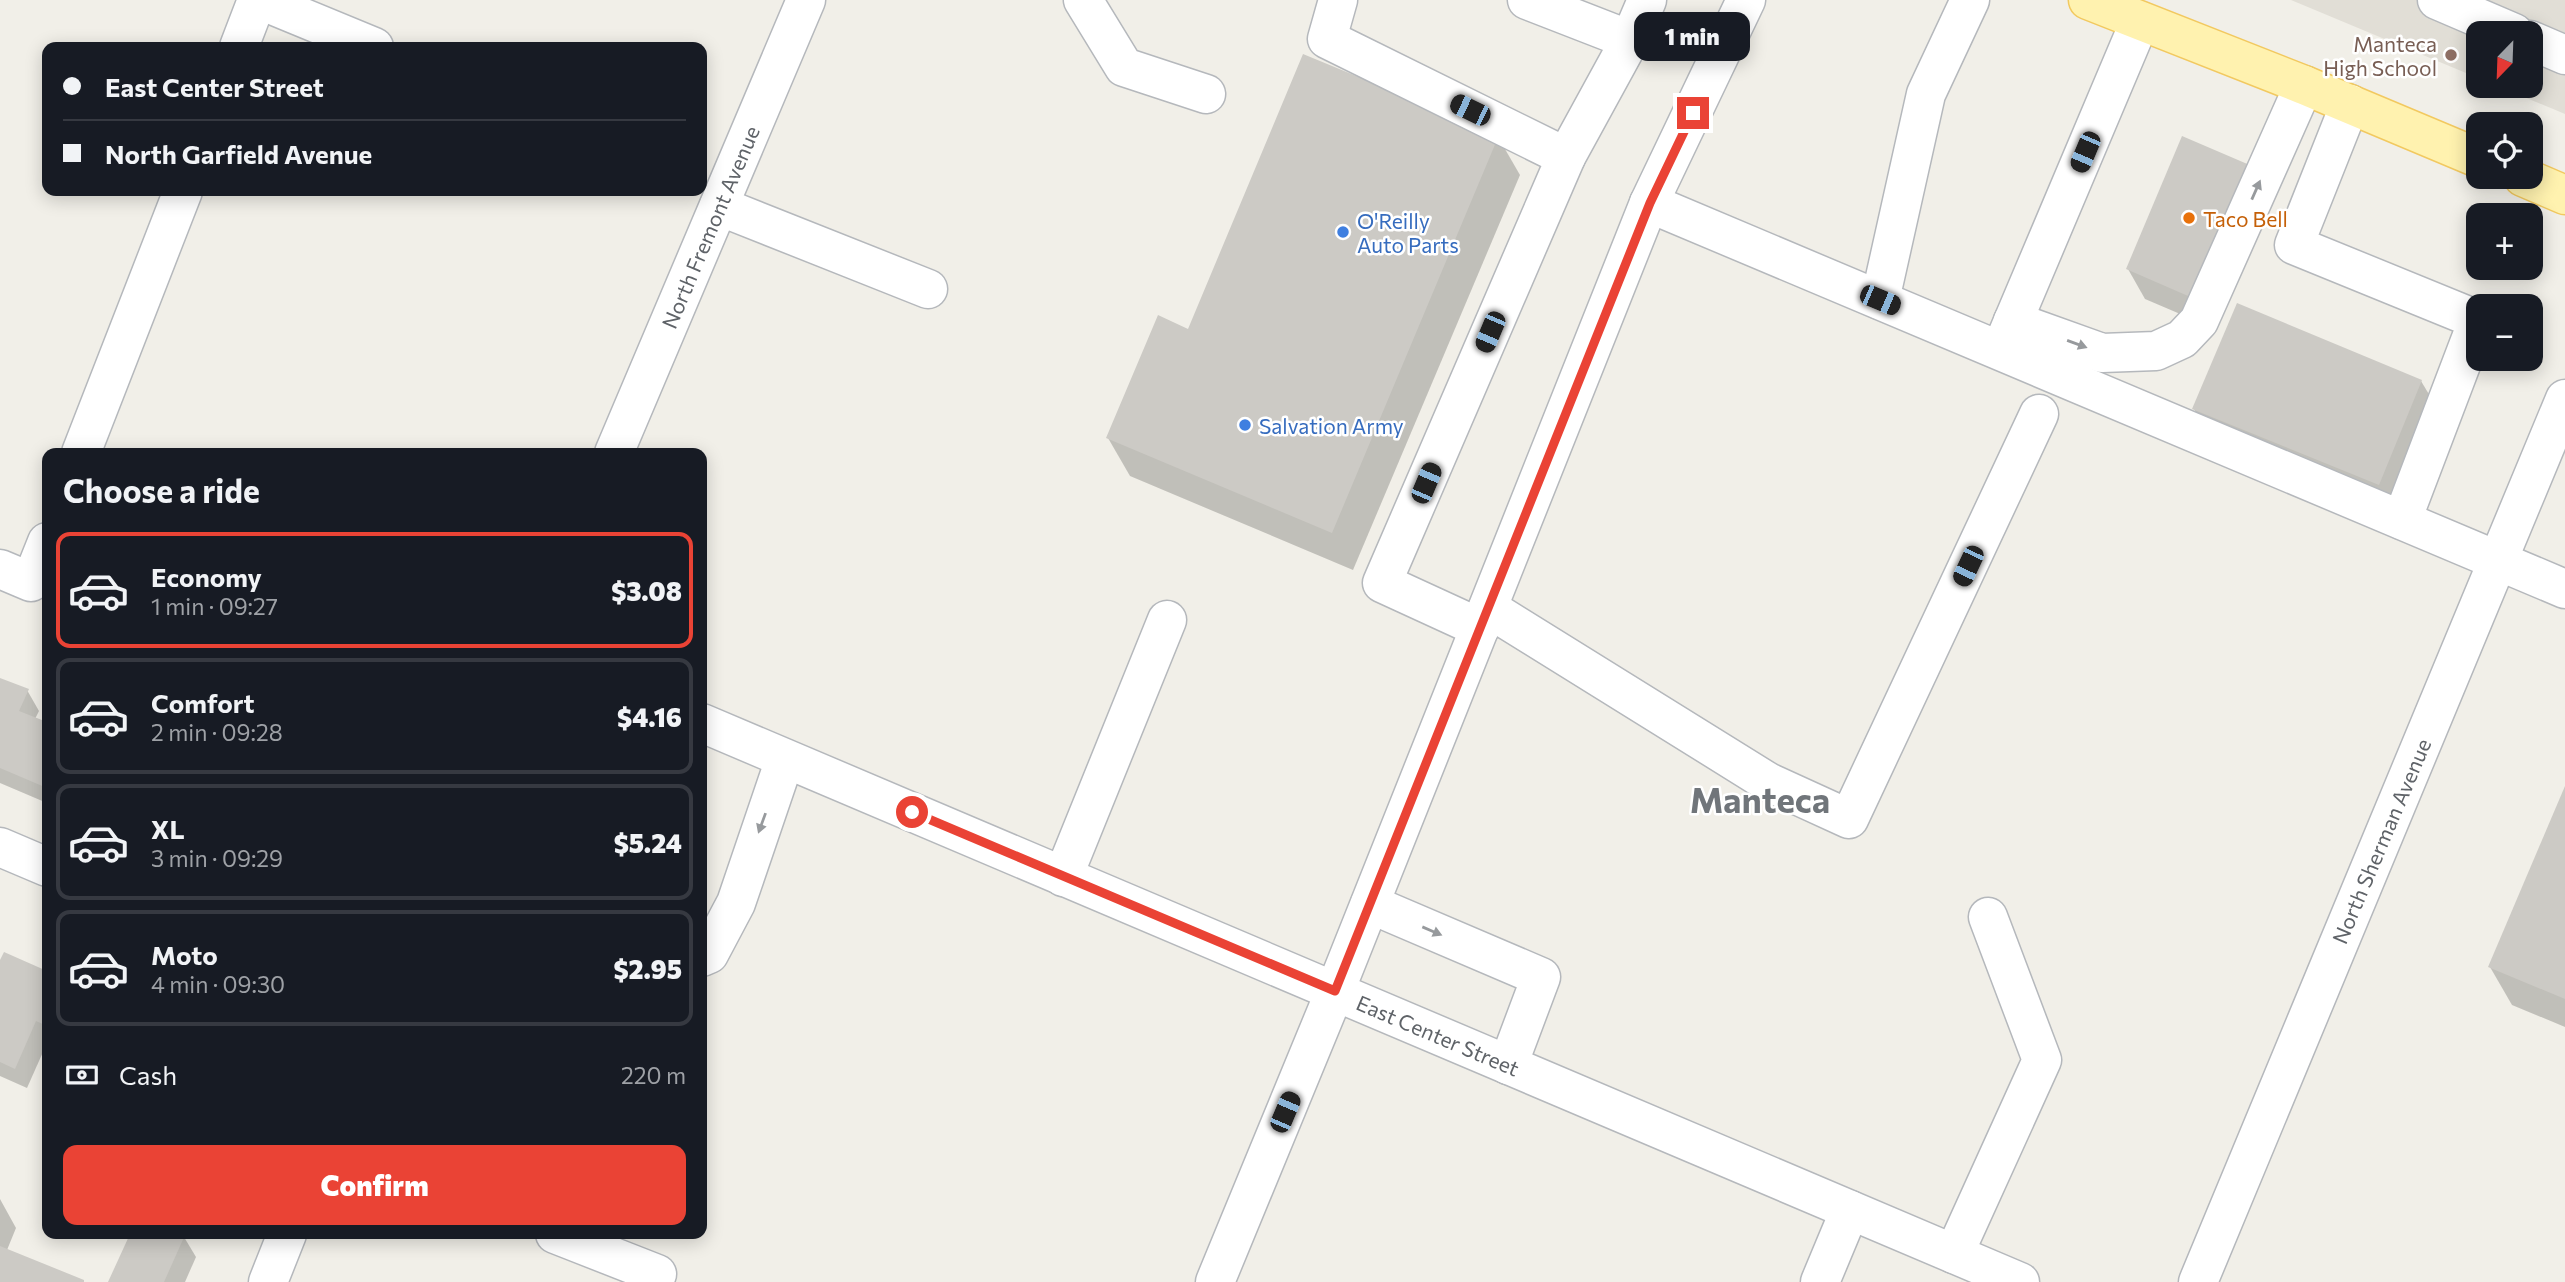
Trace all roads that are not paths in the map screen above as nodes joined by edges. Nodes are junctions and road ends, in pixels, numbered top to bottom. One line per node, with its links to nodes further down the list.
1 (259, 0): 14 (street); 15 (street)
2 (806, 0): 24 (street, North Fremont Avenue)
3 (1083, 0): 19 (street)
4 (1338, 0): 22 (street)
5 (1527, 0): 13 (street)
6 (1647, 0): 13 (street)
7 (1746, 0): 27 (street)
8 (1970, 0): 29 (street)
9 (2088, 0): 11 (main road)
10 (2437, 0): 12 (street)
11 (2140, 21): 18 (main road); 30 (street)
12 (2486, 21)
13 (1630, 40): 22 (street)
14 (241, 42)
15 (362, 42)
16 (2543, 46): 17 (street)
17 (2565, 55)
18 (2304, 85): 20 (main road); 30 (street, one-way to 18)
19 (1206, 94)
20 (2350, 104): 21 (main road); 35 (street)
21 (2466, 153)
22 (1566, 157): 40 (street)
23 (2543, 186): 25 (main road)
24 (715, 195): 28 (street); 34 (street, North Fremont Avenue)
25 (2565, 195)
26 (181, 196): 33 (street)
27 (1650, 203): 29 (street); 40 (street)
28 (928, 289)
29 (1880, 300): 30 (street)
30 (2007, 336): 35 (street)
31 (2565, 399): 37 (street, North Sherman Avenue)
32 (2039, 414): 40 (street)
33 (84, 448)
34 (616, 448)
35 (2402, 520): 37 (street)
36 (42, 554): 38 (street)
37 (2498, 559): 39 (street); 61 (street, North Sherman Avenue)
38 (0, 569)
39 (2565, 589)
40 (1484, 618): 47 (street)
41 (1167, 620): 46 (street)
42 (707, 725): 43 (street, East Center Street)
43 (785, 759): 46 (street, East Center Street); 49 (street, one-way to 49)
44 (0, 847): 45 (street)
45 (42, 865)
46 (1063, 877): 50 (street, East Center Street)
47 (1370, 904): 50 (street); 51 (street, one-way to 51)
48 (1988, 917): 55 (street)
49 (707, 955)
50 (1335, 991): 51 (street, East Center Street); 58 (street)
51 (1508, 1065): 52 (street, East Center Street)
52 (1850, 1210): 55 (street, East Center Street); 59 (street)
53 (285, 1239): 57 (street)
54 (568, 1239): 56 (street)
55 (1954, 1254): 60 (street, East Center Street)
56 (657, 1274)
57 (268, 1282)
58 (1214, 1282)
59 (1820, 1282)
60 (2020, 1282)
61 (2198, 1282)

